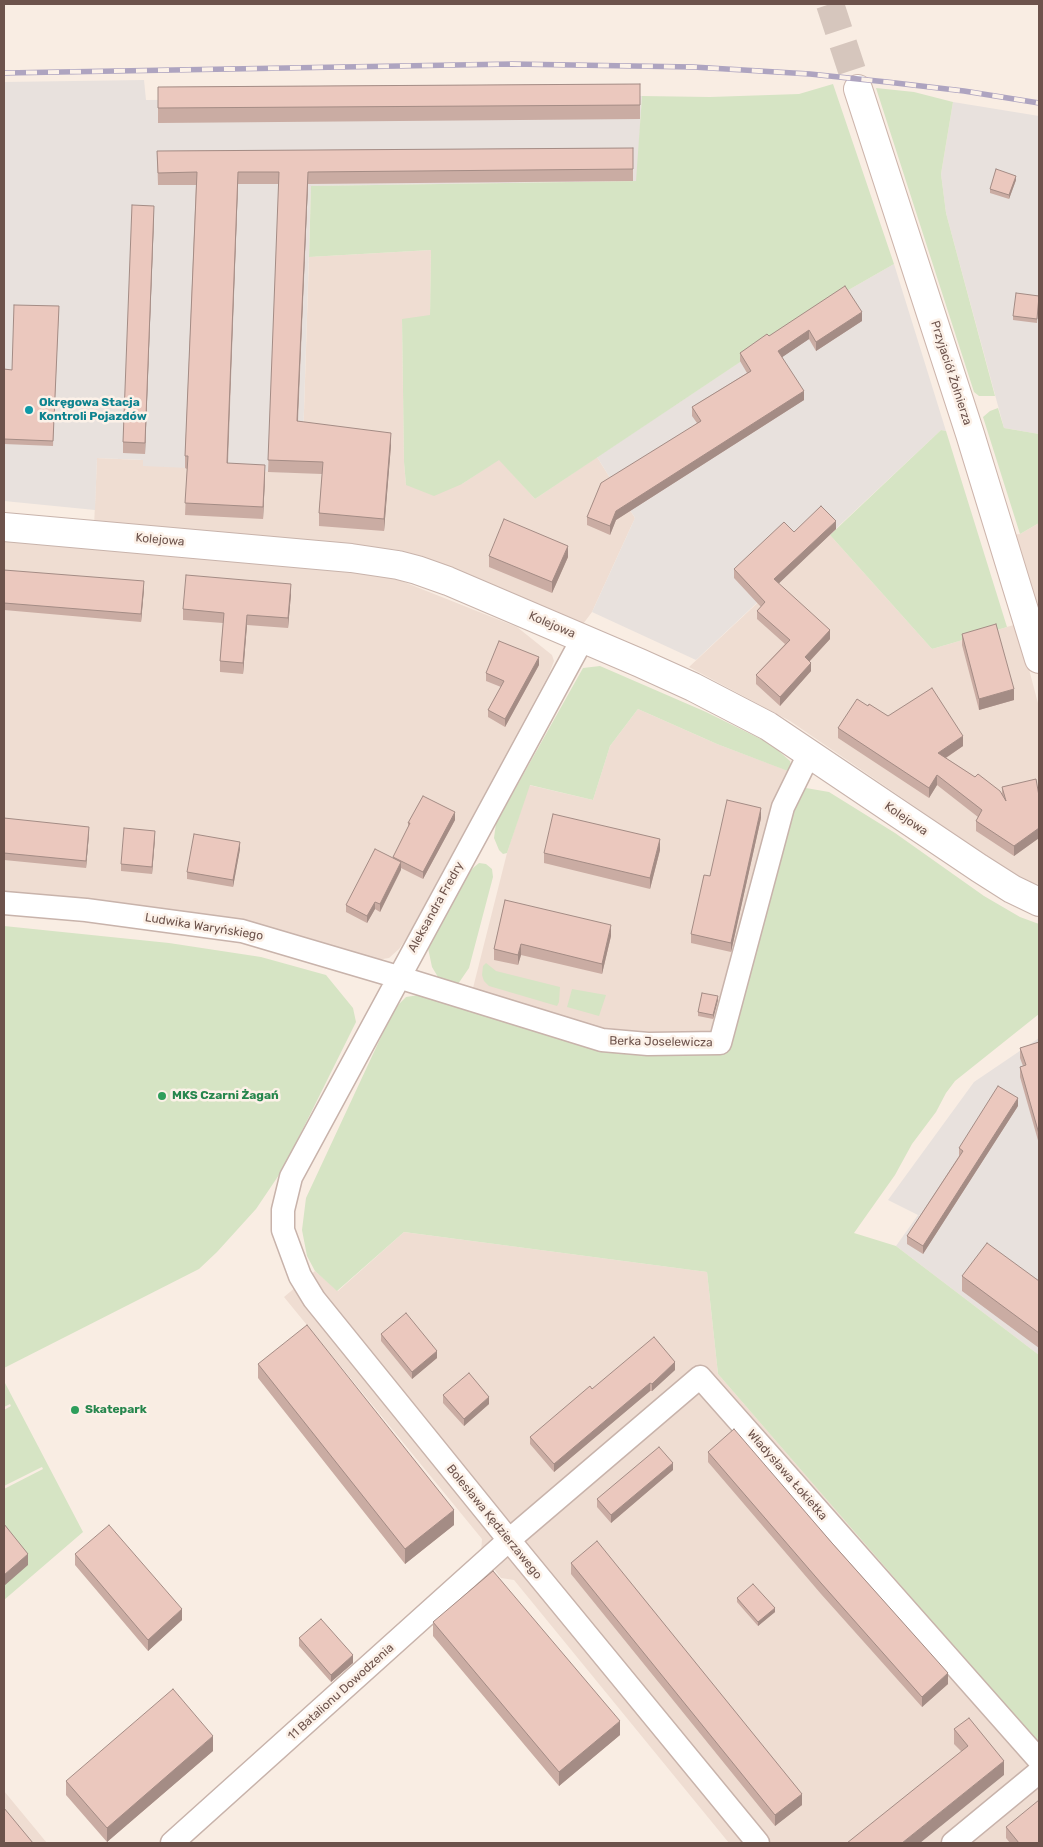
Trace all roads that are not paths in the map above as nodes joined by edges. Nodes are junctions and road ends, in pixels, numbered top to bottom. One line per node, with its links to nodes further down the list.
1 (858, 89): 4 (street, Przyjaciół Żołnierza)
2 (4, 527): 3 (street, Kolejowa)
3 (583, 638): 5 (street, Kolejowa); 8 (street, Aleksandra Fredry)
4 (1039, 659)
5 (808, 754): 6 (street, Kolejowa); 8 (street, Berka Joselewicza)
6 (1039, 902)
7 (4, 903): 8 (street, Ludwika Waryńskiego)
8 (398, 977): 9 (street, Aleksandra Fredry)
9 (291, 1177): 10 (street, Bolesława Kędzierzawego)
10 (509, 1540): 11 (street, Władysława Łokietka); 13 (street, 11 Batalionu Dowodzenia); 14 (street, Bolesława Kędzierzawego)
11 (1039, 1760)
12 (1039, 1772): 15 (street)
13 (172, 1843)
14 (758, 1843)
15 (953, 1843)

